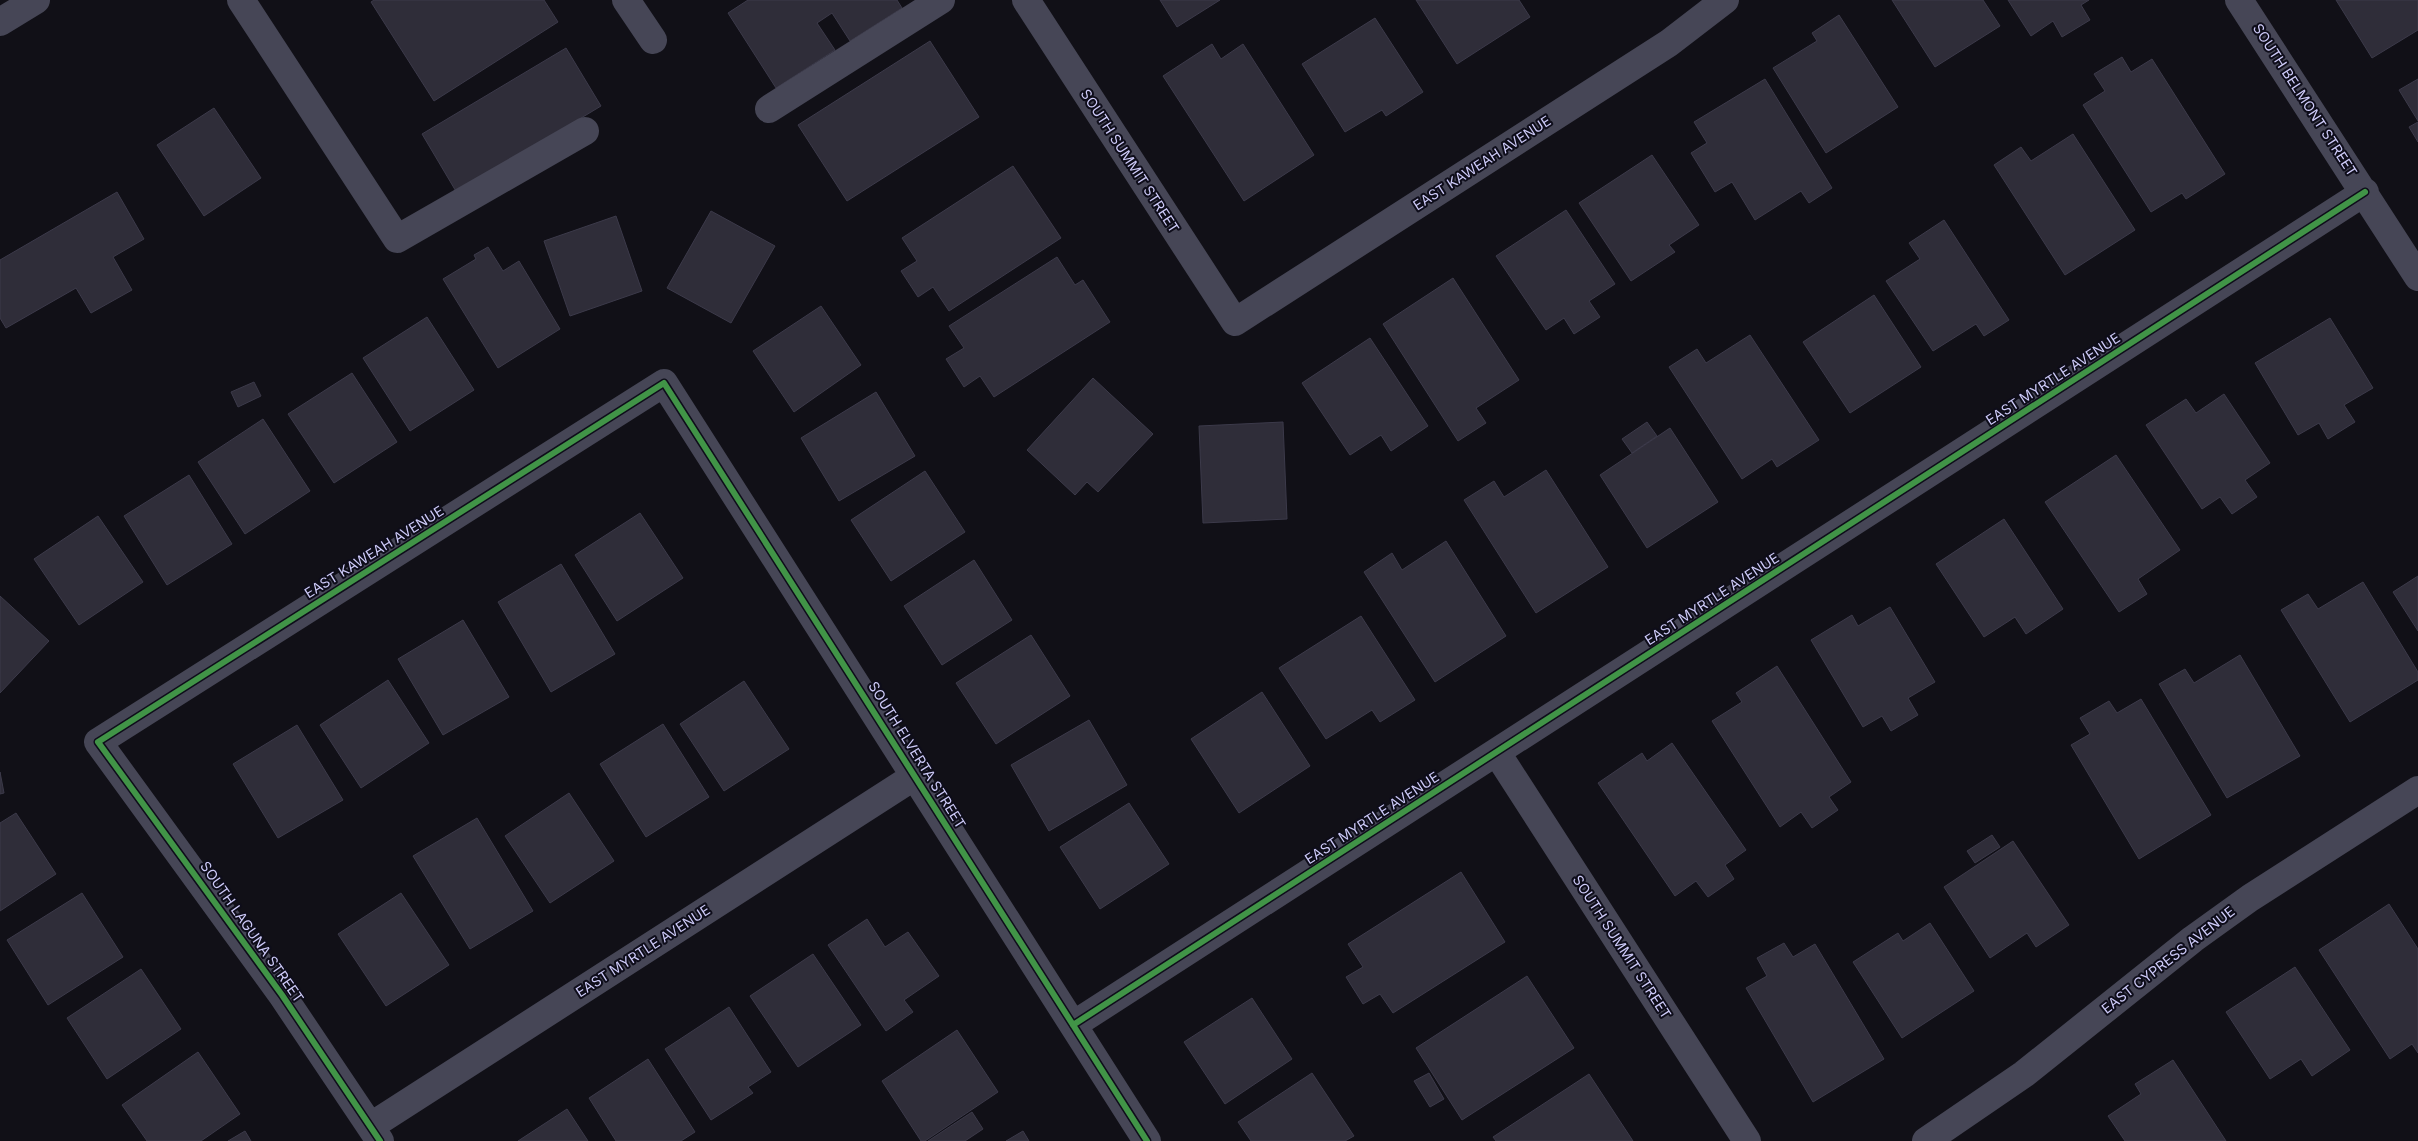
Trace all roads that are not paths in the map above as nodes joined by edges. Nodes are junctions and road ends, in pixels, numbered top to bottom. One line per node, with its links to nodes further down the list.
1 (36, 0): 8 (street)
2 (241, 0): 11 (street)
3 (626, 0): 9 (street)
4 (941, 0): 10 (street)
5 (1026, 0): 14 (street, SOUTH SUMMIT STREET)
6 (1725, 0): 14 (street, EAST KAWEAH AVENUE)
7 (2239, 0): 12 (street, SOUTH BELMONT STREET)
8 (0, 22)
9 (653, 40)
10 (769, 109)
11 (585, 131)
12 (2364, 192): 13 (street, SOUTH BELMONT STREET); 17 (street, EAST MYRTLE AVENUE)
13 (2418, 277)
14 (1235, 322)
15 (664, 383): 16 (street, EAST KAWEAH AVENUE); 18 (street, SOUTH ELVERTA STREET)
16 (98, 742): 21 (street, SOUTH LAGUNA STREET)
17 (1497, 753): 20 (street, EAST MYRTLE AVENUE); 23 (street, SOUTH SUMMIT STREET)
18 (915, 776): 20 (street, SOUTH ELVERTA STREET); 21 (street, EAST MYRTLE AVENUE)
19 (2418, 790): 24 (street, EAST CYPRESS AVENUE)
20 (1073, 1025): 22 (street, SOUTH ELVERTA STREET)
21 (376, 1134)
22 (1147, 1141)
23 (1747, 1141)
24 (1926, 1141)

